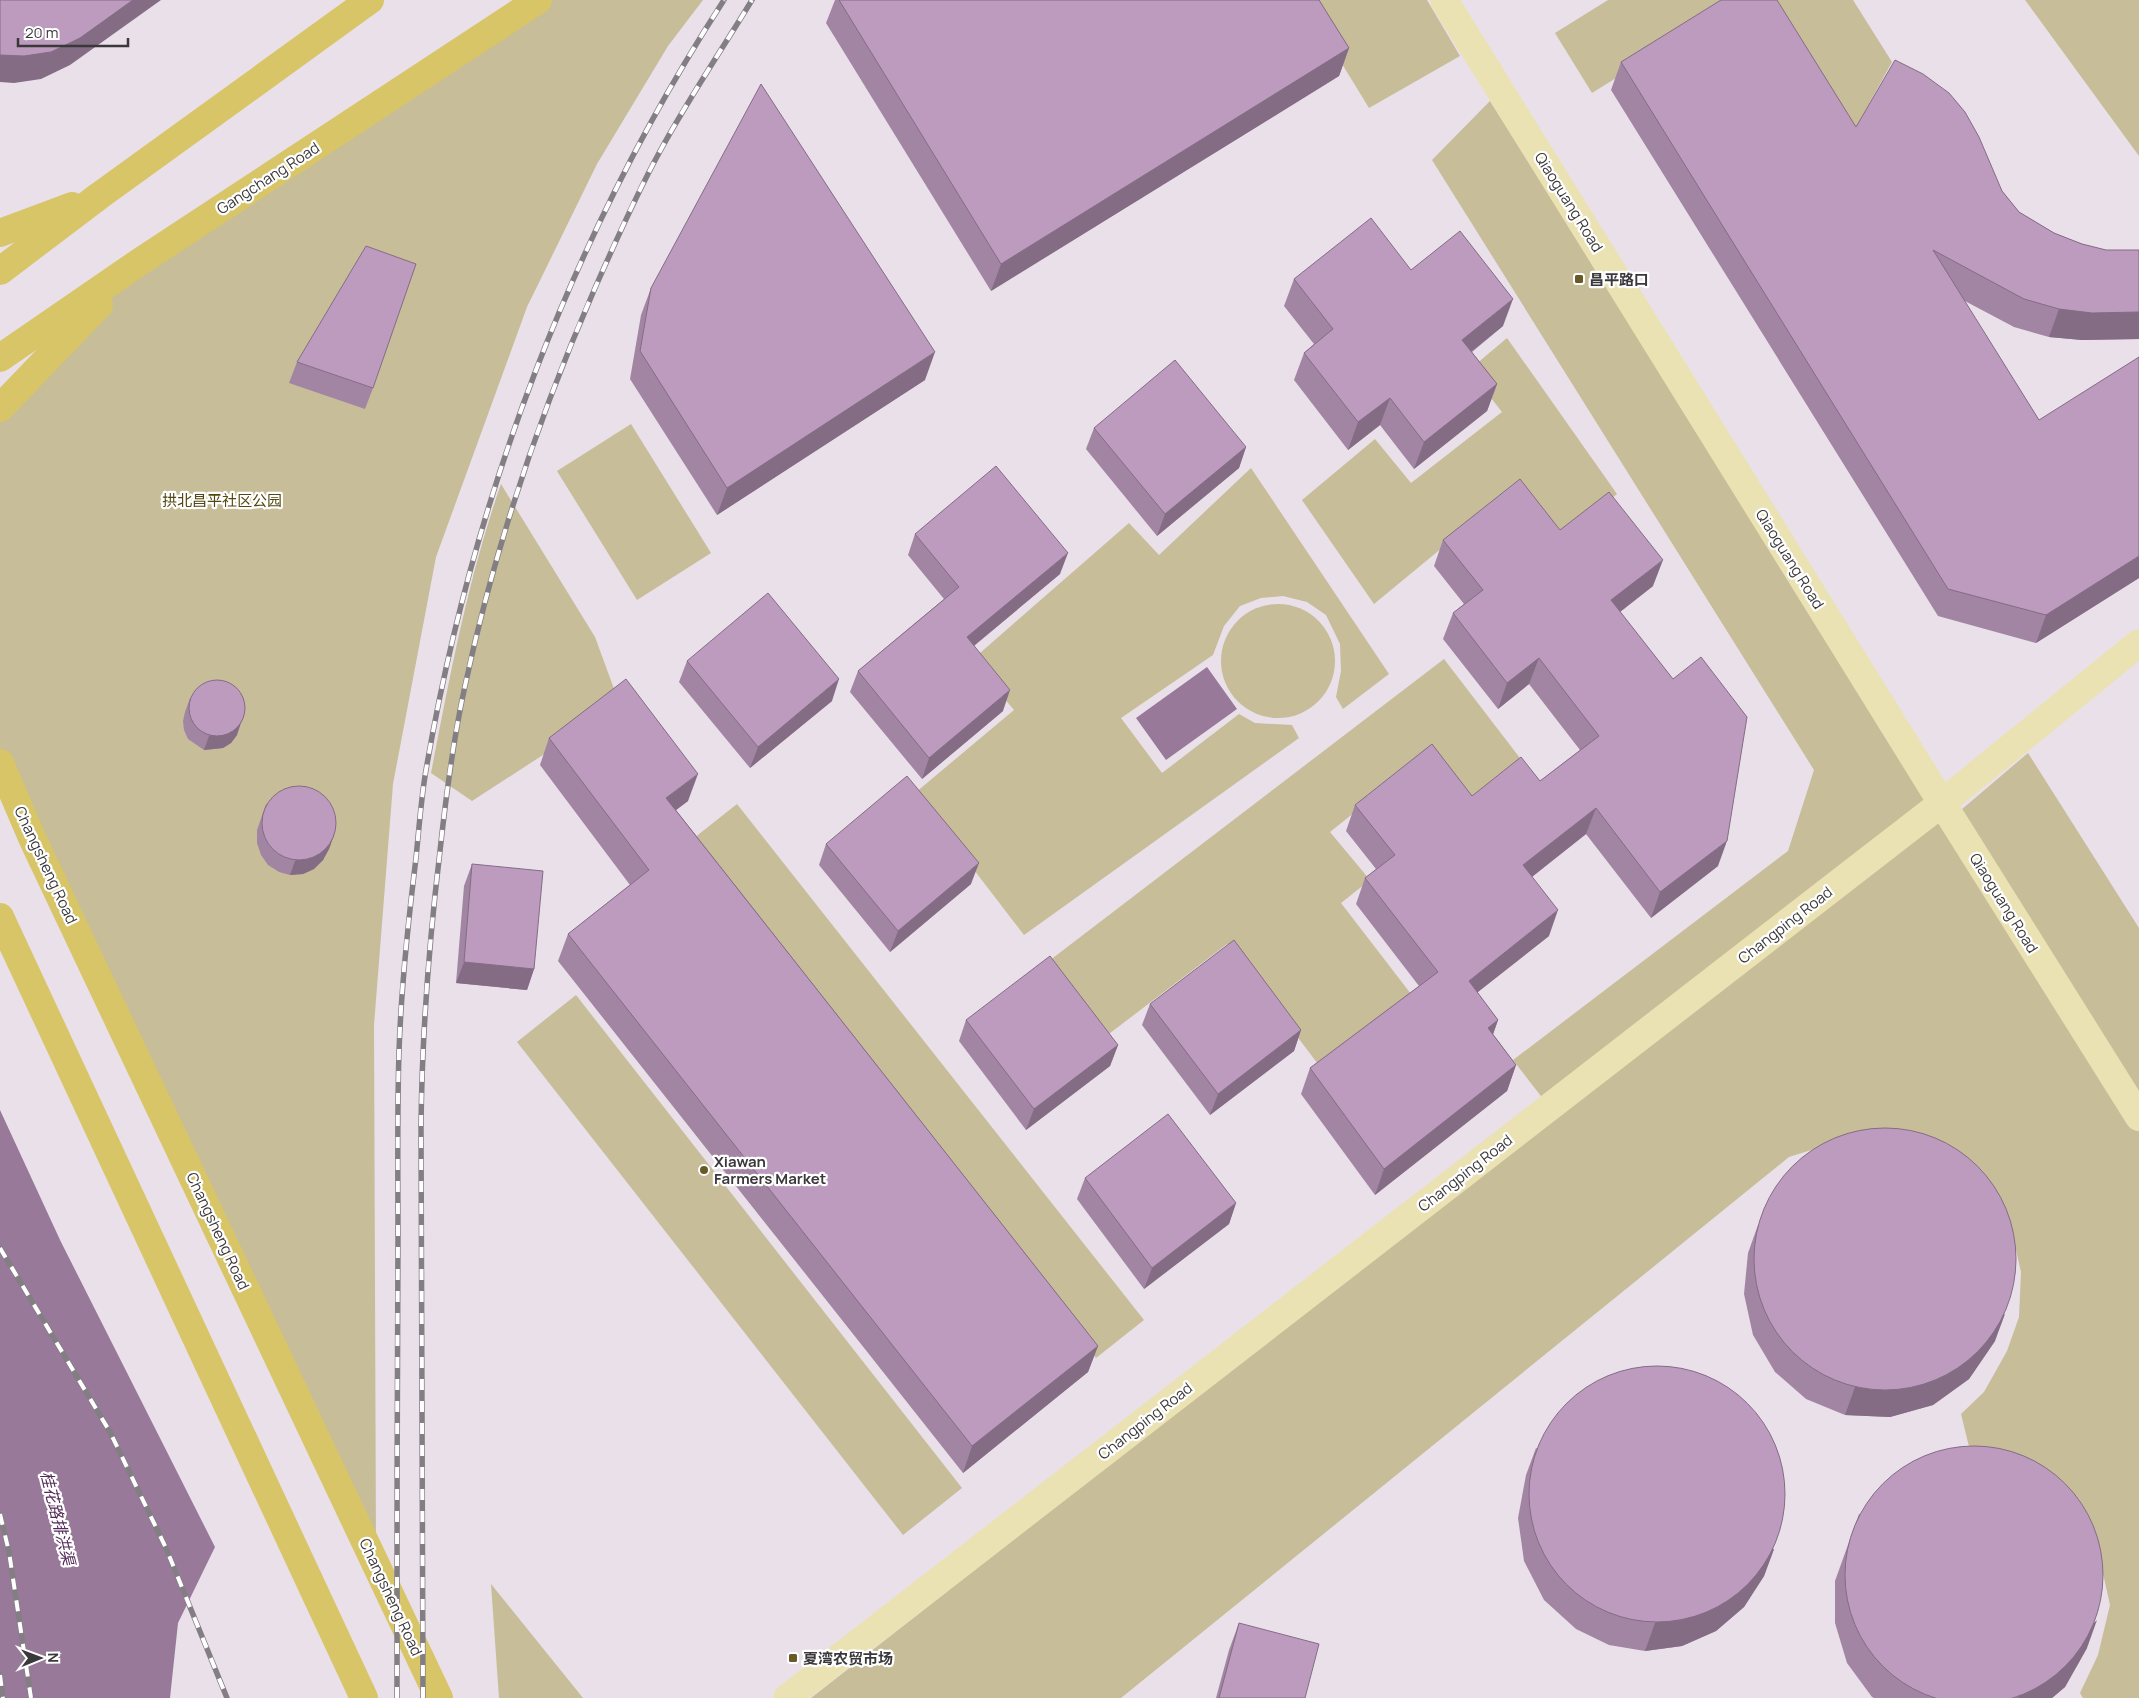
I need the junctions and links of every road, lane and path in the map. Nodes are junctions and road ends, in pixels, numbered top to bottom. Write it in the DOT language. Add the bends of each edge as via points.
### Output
graph roads {
  1 [pos="370,0"];
  2 [pos="538,0"];
  3 [pos="1444,0"];
  4 [pos="99,196"];
  5 [pos="0,233"];
  6 [pos="141,261"];
  7 [pos="0,271"];
  8 [pos="0,358"];
  9 [pos="0,408"];
  10 [pos="2139,643"];
  11 [pos="0,763"];
  12 [pos="1942,803"];
  13 [pos="0,918"];
  14 [pos="2139,1117"];
  15 [pos="364,1698"];
  16 [pos="439,1698"];
  17 [pos="787,1698"];
  1 -- 4 [label="main road"];
  2 -- 6 [label="main road, Gangchang Road"];
  3 -- 12 [label="street, Qiaoguang Road"];
  4 -- 5 [label="main road"];
  4 -- 7 [label="main road"];
  6 -- 8 [label="main road, Gangchang Road"];
  6 -- 9 [label="main road"];
  10 -- 12 [label="street, Changping Road"];
  11 -- 16 [label="main road, Changsheng Road" via="33,840"];
  12 -- 14 [label="street, Qiaoguang Road"];
  12 -- 17 [label="street, Changping Road"];
  13 -- 15 [label="main road"];
}
